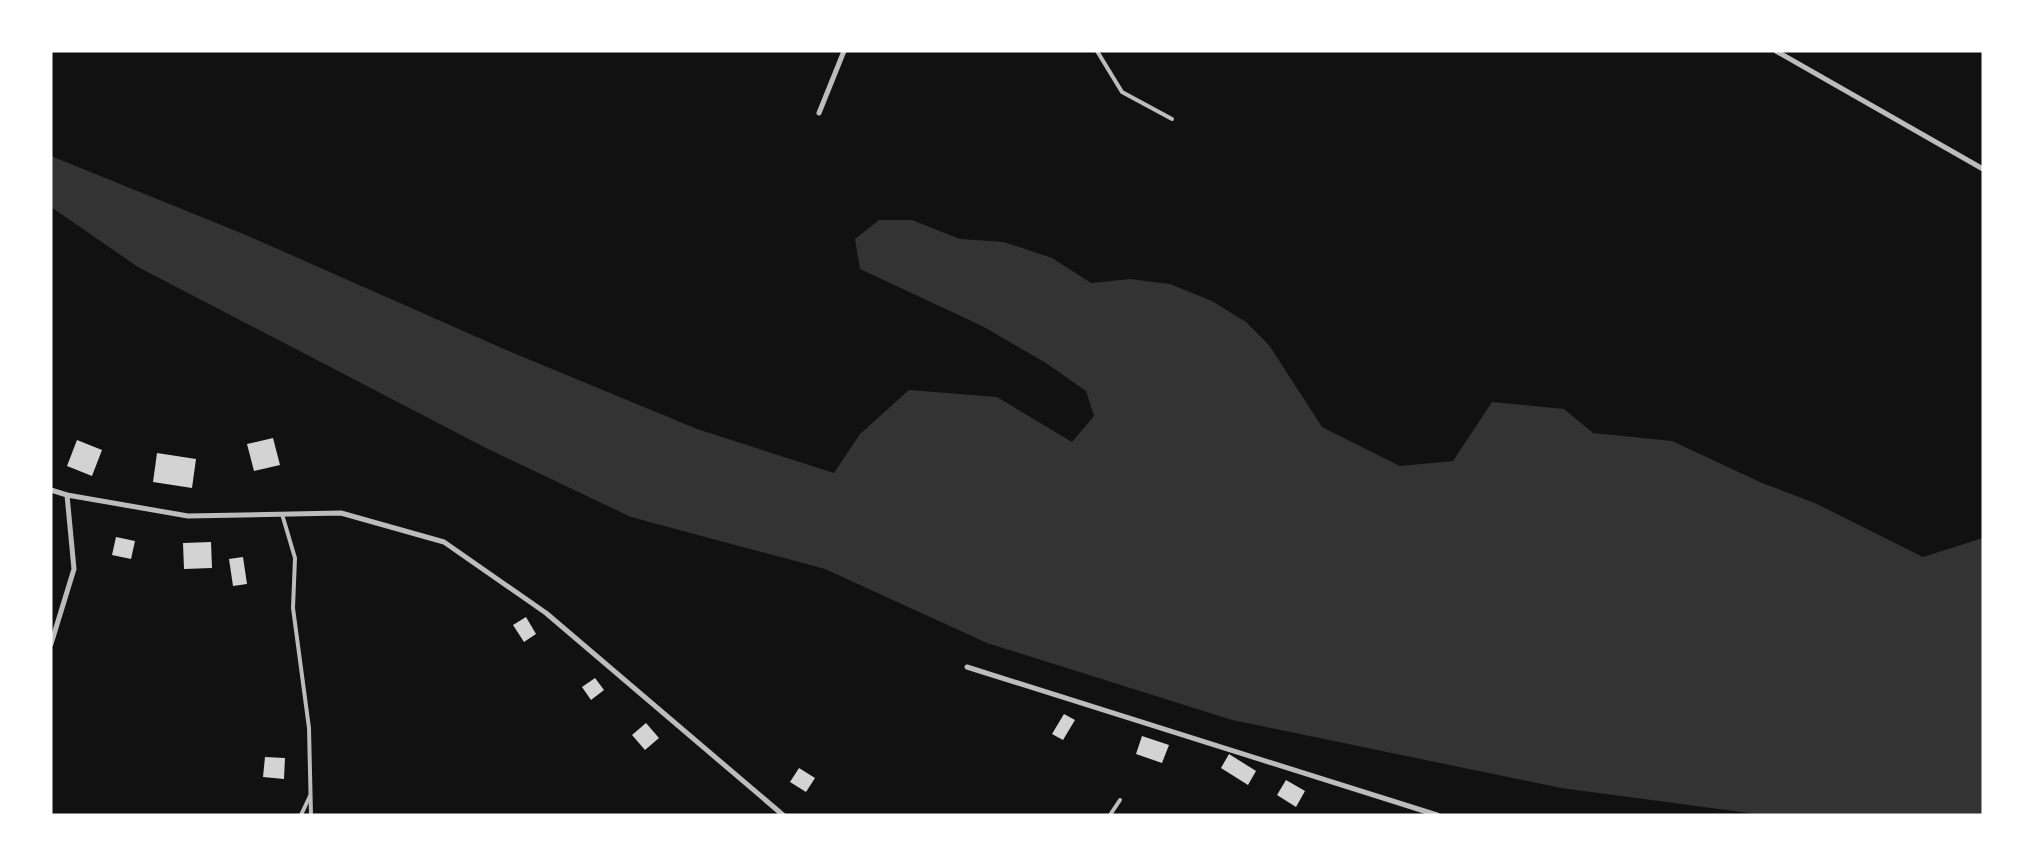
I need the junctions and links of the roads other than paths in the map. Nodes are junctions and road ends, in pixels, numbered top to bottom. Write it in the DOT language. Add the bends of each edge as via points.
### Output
graph roads {
  1 [pos="844,51"];
  2 [pos="1097,51"];
  3 [pos="1776,51"];
  4 [pos="819,113"];
  5 [pos="1172,119"];
  6 [pos="1983,169"];
  7 [pos="51,490"];
  8 [pos="67,495"];
  9 [pos="282,514"];
  10 [pos="51,644"];
  11 [pos="967,667"];
  12 [pos="310,795"];
  13 [pos="1120,800"];
  14 [pos="301,815"];
  15 [pos="311,815"];
  16 [pos="783,815"];
  17 [pos="1110,815"];
  18 [pos="1437,815"];
  1 -- 4 [label="street"];
  2 -- 5 [label="lane" via="1122,92"];
  3 -- 6 [label="street"];
  7 -- 8 [label="street"];
  8 -- 9 [label="street" via="188,516"];
  8 -- 10 [label="street" via="74,570"];
  9 -- 12 [label="lane" via="295,558 292,608 309,728"];
  9 -- 16 [label="street" via="341,512 444,542 546,613"];
  11 -- 18 [label="street"];
  12 -- 14 [label="lane"];
  12 -- 15 [label="lane"];
  13 -- 17 [label="lane"];
}
